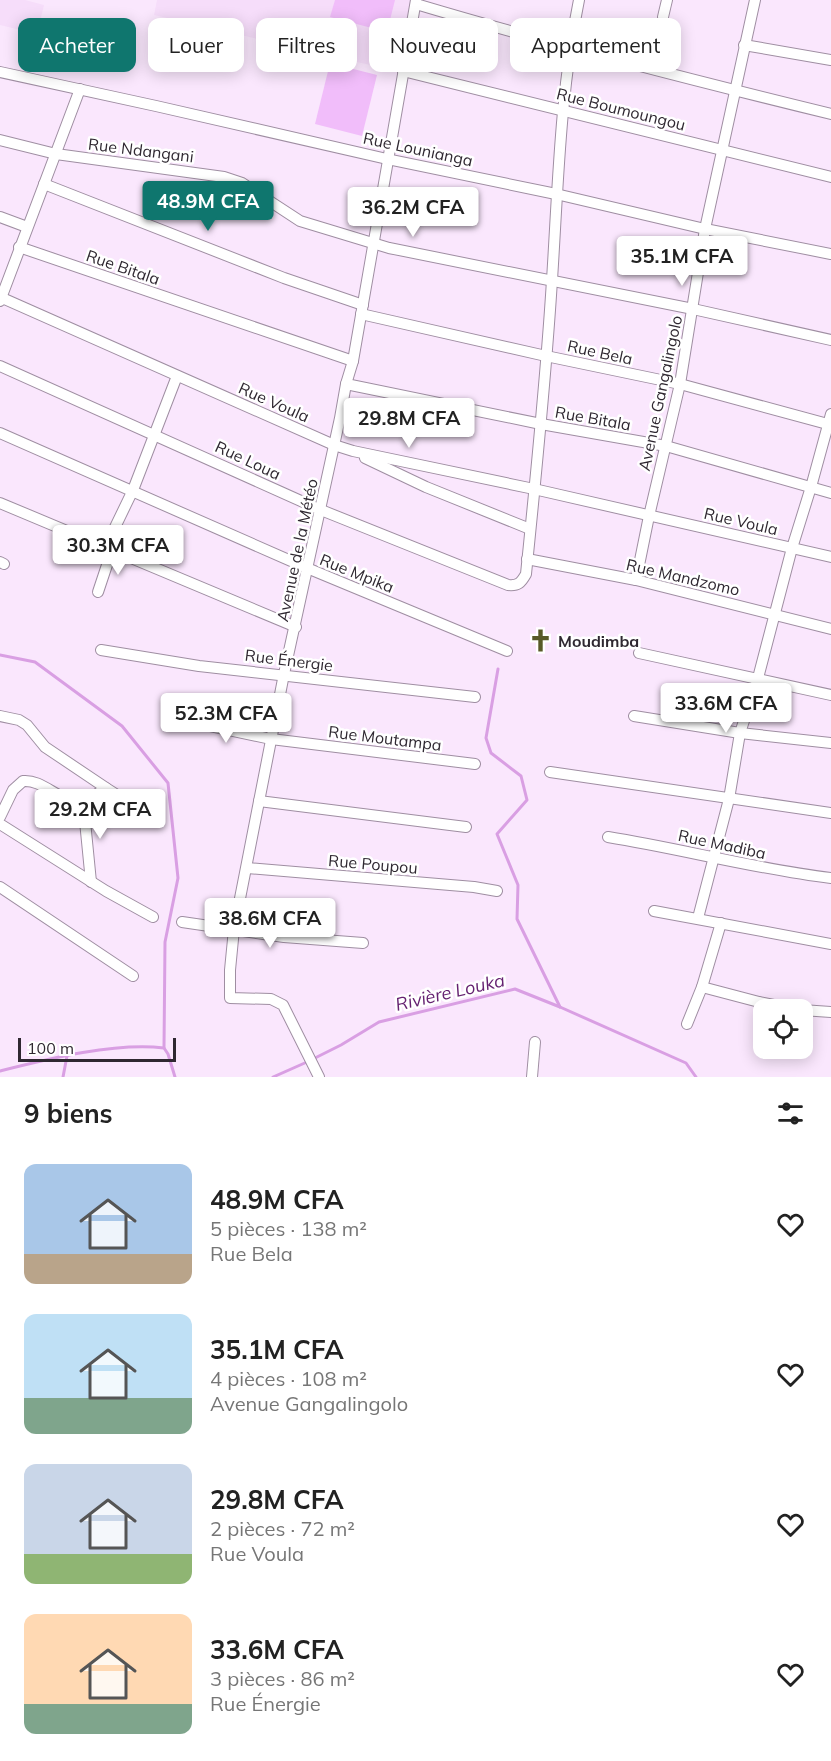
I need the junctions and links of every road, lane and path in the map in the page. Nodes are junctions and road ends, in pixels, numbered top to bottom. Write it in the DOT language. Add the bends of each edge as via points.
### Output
graph roads {
  1 [pos="579,0"];
  2 [pos="667,0"];
  3 [pos="755,0"];
  4 [pos="416,2"];
  5 [pos="663,17"];
  6 [pos="413,18"];
  7 [pos="576,18"];
  8 [pos="510,32"];
  9 [pos="744,45"];
  10 [pos="831,60"];
  11 [pos="0,72"];
  12 [pos="403,72"];
  13 [pos="407,72"];
  14 [pos="568,72"];
  15 [pos="665,72"];
  16 [pos="80,89"];
  17 [pos="736,90"];
  18 [pos="564,110"];
  19 [pos="831,114"];
  20 [pos="0,140"];
  21 [pos="722,150"];
  22 [pos="56,154"];
  23 [pos="387,159"];
  24 [pos="831,177"];
  25 [pos="44,184"];
  26 [pos="556,194"];
  27 [pos="0,217"];
  28 [pos="27,227"];
  29 [pos="705,229"];
  30 [pos="374,244"];
  31 [pos="20,247"];
  32 [pos="831,254"];
  33 [pos="552,281"];
  34 [pos="0,299"];
  35 [pos="693,309"];
  36 [pos="362,310"];
  37 [pos="831,340"];
  38 [pos="546,356"];
  39 [pos="353,361"];
  40 [pos="0,366"];
  41 [pos="177,376"];
  42 [pos="346,384"];
  43 [pos="680,384"];
  44 [pos="830,421"];
  45 [pos="541,424"];
  46 [pos="0,433"];
  47 [pos="154,434"];
  48 [pos="334,445"];
  49 [pos="666,446"];
  50 [pos="353,451"];
  51 [pos="811,488"];
  52 [pos="534,489"];
  53 [pos="132,490"];
  54 [pos="831,493"];
  55 [pos="0,503"];
  56 [pos="321,510"];
  57 [pos="649,516"];
  58 [pos="530,529"];
  59 [pos="108,549"];
  60 [pos="792,549"];
  61 [pos="831,557"];
  62 [pos="527,559"];
  63 [pos="307,568"];
  64 [pos="636,580"];
  65 [pos="98,592"];
  66 [pos="774,614"];
  67 [pos="296,627"];
  68 [pos="831,629"];
  69 [pos="101,650"];
  70 [pos="507,651"];
  71 [pos="639,653"];
  72 [pos="284,674"];
  73 [pos="758,678"];
  74 [pos="831,695"];
  75 [pos="475,697"];
  76 [pos="0,717"];
  77 [pos="634,717"];
  78 [pos="186,721"];
  79 [pos="740,733"];
  80 [pos="271,739"];
  81 [pos="831,743"];
  82 [pos="475,764"];
  83 [pos="550,772"];
  84 [pos="106,788"];
  85 [pos="729,799"];
  86 [pos="83,801"];
  87 [pos="259,801"];
  88 [pos="831,813"];
  89 [pos="0,817"];
  90 [pos="153,818"];
  91 [pos="0,824"];
  92 [pos="466,827"];
  93 [pos="608,837"];
  94 [pos="714,858"];
  95 [pos="247,868"];
  96 [pos="831,878"];
  97 [pos="91,882"];
  98 [pos="0,887"];
  99 [pos="497,891"];
  100 [pos="654,911"];
  101 [pos="153,917"];
  102 [pos="698,918"];
  103 [pos="182,922"];
  104 [pos="721,923"];
  105 [pos="234,929"];
  106 [pos="363,943"];
  107 [pos="831,944"];
  108 [pos="132,976"];
  109 [pos="702,987"];
  110 [pos="753,1000"];
  111 [pos="813,1011"];
  112 [pos="831,1012"];
  113 [pos="687,1024"];
  114 [pos="535,1042"];
  115 [pos="316,1073"];
  116 [pos="532,1077"];
  1 -- 7 [label="street"];
  2 -- 5 [label="street"];
  3 -- 9 [label="street, Avenue Gangalingolo"];
  4 -- 6 [label="street, Avenue de la Météo"];
  4 -- 8 [label="street"];
  9 -- 10 [label="street"];
  9 -- 17 [label="street, Avenue Gangalingolo"];
  11 -- 16 [label="street, Rue Lounianga"];
  12 -- 23 [label="street, Avenue de la Météo"];
  13 -- 18 [label="street, Rue Boumoungou"];
  14 -- 18 [label="street"];
  15 -- 17 [label="street"];
  16 -- 22 [label="street"];
  16 -- 23 [label="street, Rue Lounianga"];
  17 -- 19 [label="street"];
  17 -- 21 [label="street, Avenue Gangalingolo"];
  18 -- 21 [label="street, Rue Boumoungou"];
  18 -- 26 [label="street"];
  20 -- 22 [label="street, Rue Ndangani"];
  21 -- 24 [label="street, Rue Boumoungou"];
  21 -- 29 [label="street, Avenue Gangalingolo"];
  22 -- 25 [label="street"];
  22 -- 30 [label="street, Rue Ndangani" via="224,177 242,183 300,221"];
  23 -- 26 [label="street, Rue Lounianga"];
  23 -- 30 [label="street, Avenue de la Météo"];
  25 -- 28 [label="street"];
  25 -- 36 [label="street, Rue Bela"];
  26 -- 29 [label="street, Rue Lounianga"];
  26 -- 33 [label="street"];
  27 -- 28 [label="street"];
  28 -- 31 [label="street"];
  29 -- 32 [label="street, Rue Lounianga"];
  29 -- 35 [label="street, Avenue Gangalingolo"];
  30 -- 33 [label="street, Rue Ndangani"];
  30 -- 36 [label="street, Avenue de la Météo"];
  31 -- 34 [label="street"];
  31 -- 39 [label="street, Rue Bitala"];
  33 -- 35 [label="street, Rue Ndangani"];
  33 -- 38 [label="street"];
  34 -- 41 [label="street, Rue Voula"];
  35 -- 37 [label="street, Rue Ndangani"];
  35 -- 43 [label="street, Avenue Gangalingolo"];
  36 -- 38 [label="street, Rue Bela"];
  36 -- 39 [label="street, Avenue de la Météo"];
  38 -- 43 [label="street, Rue Bela"];
  38 -- 45 [label="street"];
  39 -- 42 [label="street, Avenue de la Météo"];
  40 -- 47 [label="street, Rue Loua"];
  41 -- 47 [label="street"];
  41 -- 48 [label="street, Rue Voula"];
  42 -- 45 [label="street, Rue Bitala"];
  42 -- 48 [label="street, Avenue de la Météo"];
  43 -- 44 [label="street, Rue Bela"];
  43 -- 49 [label="street, Avenue Gangalingolo"];
  44 -- 51 [label="street"];
  45 -- 49 [label="street, Rue Bitala"];
  45 -- 52 [label="street"];
  46 -- 53 [label="street, Rue Mpika"];
  47 -- 53 [label="street"];
  47 -- 56 [label="street, Rue Loua"];
  48 -- 50 [label="street, Rue Voula"];
  48 -- 56 [label="street, Avenue de la Météo"];
  49 -- 51 [label="street, Rue Bitala"];
  49 -- 57 [label="street, Avenue Gangalingolo"];
  50 -- 52 [label="street, Rue Voula"];
  50 -- 58 [label="street" via="417,483"];
  51 -- 54 [label="street, Rue Bitala"];
  51 -- 60 [label="street"];
  52 -- 57 [label="street, Rue Voula"];
  52 -- 58 [label="street"];
  53 -- 59 [label="street"];
  53 -- 63 [label="street, Rue Mpika"];
  55 -- 59 [label="street"];
  56 -- 62 [label="street, Rue Loua" via="508,585 520,584 526,574"];
  56 -- 63 [label="street, Avenue de la Météo"];
  57 -- 60 [label="street, Rue Voula"];
  57 -- 64 [label="street, Avenue Gangalingolo"];
  58 -- 62 [label="street"];
  59 -- 65 [label="street"];
  59 -- 67 [label="street"];
  60 -- 61 [label="street, Rue Voula"];
  60 -- 66 [label="street"];
  62 -- 64 [label="street, Rue Mandzomo"];
  63 -- 67 [label="street, Avenue de la Météo"];
  63 -- 70 [label="street, Rue Mpika"];
  64 -- 66 [label="street, Rue Mandzomo"];
  66 -- 68 [label="street, Rue Mandzomo"];
  66 -- 73 [label="street"];
  67 -- 72 [label="street, Avenue de la Météo"];
  69 -- 72 [label="street, Rue Énergie" via="198,666"];
  71 -- 73 [label="street"];
  72 -- 75 [label="street, Rue Énergie"];
  72 -- 80 [label="street, Avenue de la Météo"];
  73 -- 74 [label="street"];
  73 -- 79 [label="street"];
  76 -- 84 [label="street" via="27,725 45,747"];
  77 -- 79 [label="street"];
  78 -- 80 [label="street, Rue Moutampa"];
  79 -- 81 [label="street"];
  79 -- 85 [label="street"];
  80 -- 82 [label="street, Rue Moutampa"];
  80 -- 87 [label="street, Avenue de la Météo"];
  83 -- 85 [label="street"];
  84 -- 86 [label="street"];
  84 -- 90 [label="street"];
  85 -- 88 [label="street"];
  85 -- 94 [label="street"];
  86 -- 89 [label="street" via="23,781 13,790"];
  86 -- 97 [label="street"];
  87 -- 92 [label="street"];
  87 -- 95 [label="street, Avenue de la Météo"];
  91 -- 97 [label="street"];
  93 -- 94 [label="street, Rue Madiba"];
  94 -- 96 [label="street, Rue Madiba"];
  94 -- 102 [label="street"];
  95 -- 99 [label="street, Rue Poupou"];
  95 -- 105 [label="street, Avenue de la Météo"];
  97 -- 101 [label="street"];
  98 -- 108 [label="street"];
  100 -- 102 [label="street"];
  102 -- 104 [label="street"];
  103 -- 105 [label="street"];
  104 -- 107 [label="street"];
  104 -- 109 [label="street"];
  105 -- 106 [label="street"];
  105 -- 115 [label="street, Avenue de la Météo" via="230,998 271,999 283,1005"];
  109 -- 110 [label="street"];
  109 -- 113 [label="street"];
  111 -- 112 [label="street"];
  114 -- 116 [label="street"];
}
